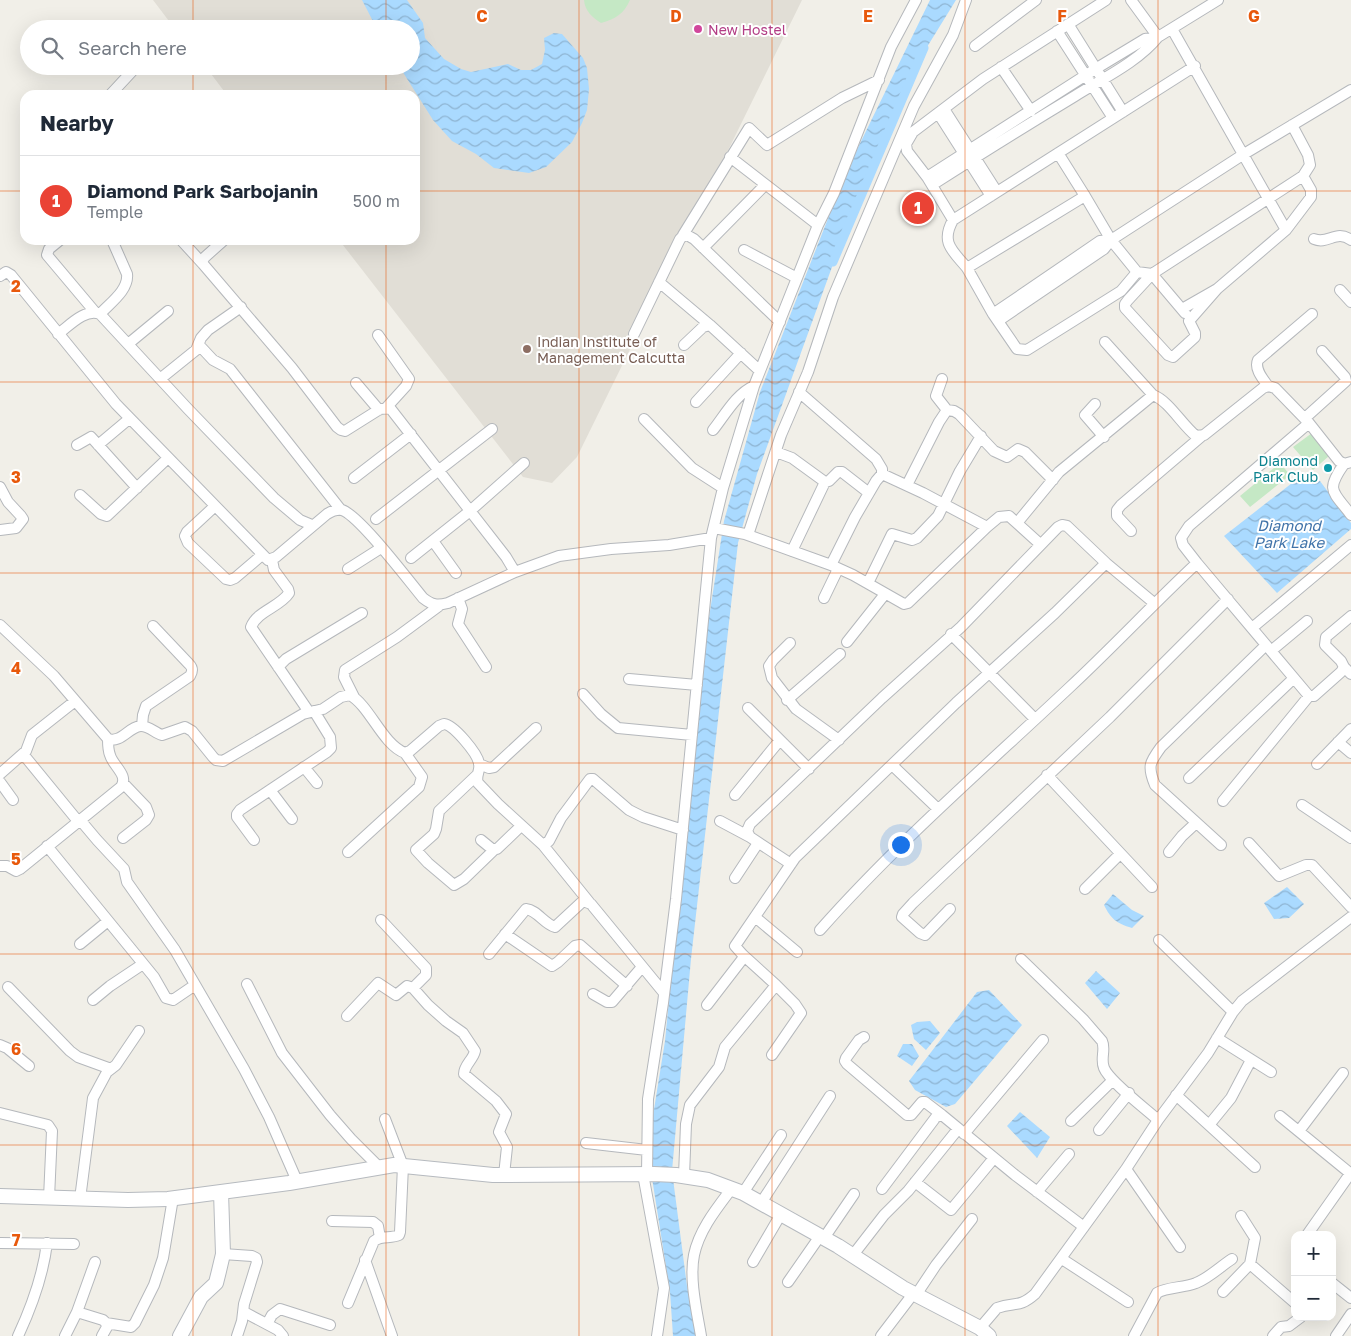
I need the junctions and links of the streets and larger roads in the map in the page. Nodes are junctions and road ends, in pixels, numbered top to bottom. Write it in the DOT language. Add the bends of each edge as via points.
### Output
graph roads {
  1 [pos="915,0"];
  2 [pos="966,0"];
  3 [pos="1036,0"];
  4 [pos="1106,0"];
  5 [pos="1131,0"];
  6 [pos="1218,0"];
  7 [pos="1068,24"];
  8 [pos="1172,29"];
  9 [pos="1057,31"];
  10 [pos="1158,37"];
  11 [pos="974,46"];
  12 [pos="1194,66"];
  13 [pos="1001,67"];
  14 [pos="1096,68"];
  15 [pos="129,75"];
  16 [pos="1086,76"];
  17 [pos="1103,79"];
  18 [pos="879,80"];
  19 [pos="1092,85"];
  20 [pos="115,90"];
  21 [pos="1351,90"];
  22 [pos="941,111"];
  23 [pos="1031,111"];
  24 [pos="1123,112"];
  25 [pos="1112,118"];
  26 [pos="1292,125"];
  27 [pos="1058,153"];
  28 [pos="1244,154"];
  29 [pos="970,155"];
  30 [pos="730,157"];
  31 [pos="1303,176"];
  32 [pos="930,181"];
  33 [pos="765,185"];
  34 [pos="994,194"];
  35 [pos="1085,196"];
  36 [pos="1267,198"];
  37 [pos="952,220"];
  38 [pos="818,224"];
  39 [pos="1286,230"];
  40 [pos="683,235"];
  41 [pos="1314,239"];
  42 [pos="1111,240"];
  43 [pos="1351,240"];
  44 [pos="54,245"];
  45 [pos="114,245"];
  46 [pos="186,245"];
  47 [pos="218,245"];
  48 [pos="703,248"];
  49 [pos="744,250"];
  50 [pos="203,264"];
  51 [pos="967,268"];
  52 [pos="1137,272"];
  53 [pos="1152,274"];
  54 [pos="0,276"];
  55 [pos="797,278"];
  56 [pos="659,282"];
  57 [pos="1217,289"];
  58 [pos="1340,290"];
  59 [pos="1351,302"];
  60 [pos="241,307"];
  61 [pos="1182,309"];
  62 [pos="168,311"];
  63 [pos="97,313"];
  64 [pos="1312,314"];
  65 [pos="996,317"];
  66 [pos="1189,321"];
  67 [pos="780,322"];
  68 [pos="710,325"];
  69 [pos="58,334"];
  70 [pos="634,334"];
  71 [pos="378,335"];
  72 [pos="1105,342"];
  73 [pos="128,344"];
  74 [pos="199,344"];
  75 [pos="684,346"];
  76 [pos="1322,351"];
  77 [pos="741,353"];
  78 [pos="760,372"];
  79 [pos="160,379"];
  80 [pos="942,379"];
  81 [pos="356,383"];
  82 [pos="754,386"];
  83 [pos="1268,386"];
  84 [pos="799,392"];
  85 [pos="1153,395"];
  86 [pos="696,402"];
  87 [pos="1095,404"];
  88 [pos="383,409"];
  89 [pos="947,410"];
  90 [pos="129,418"];
  91 [pos="644,419"];
  92 [pos="1307,421"];
  93 [pos="492,429"];
  94 [pos="713,430"];
  95 [pos="411,434"];
  96 [pos="1204,434"];
  97 [pos="981,436"];
  98 [pos="1104,437"];
  99 [pos="77,445"];
  100 [pos="98,445"];
  101 [pos="776,452"];
  102 [pos="168,458"];
  103 [pos="524,463"];
  104 [pos="1347,463"];
  105 [pos="439,470"];
  106 [pos="882,474"];
  107 [pos="354,478"];
  108 [pos="1053,480"];
  109 [pos="825,482"];
  110 [pos="907,486"];
  111 [pos="0,487"];
  112 [pos="137,488"];
  113 [pos="723,488"];
  114 [pos="869,493"];
  115 [pos="80,495"];
  116 [pos="943,504"];
  117 [pos="214,506"];
  118 [pos="342,510"];
  119 [pos="470,511"];
  120 [pos="1351,515"];
  121 [pos="376,519"];
  122 [pos="1016,523"];
  123 [pos="312,526"];
  124 [pos="987,527"];
  125 [pos="0,530"];
  126 [pos="1131,530"];
  127 [pos="715,531"];
  128 [pos="747,535"];
  129 [pos="433,541"];
  130 [pos="1040,544"];
  131 [pos="1351,545"];
  132 [pos="381,548"];
  133 [pos="792,551"];
  134 [pos="267,557"];
  135 [pos="411,558"];
  136 [pos="1106,562"];
  137 [pos="1197,563"];
  138 [pos="835,567"];
  139 [pos="348,569"];
  140 [pos="515,572"];
  141 [pos="456,573"];
  142 [pos="868,583"];
  143 [pos="885,594"];
  144 [pos="458,598"];
  145 [pos="824,598"];
  146 [pos="1228,599"];
  147 [pos="1154,603"];
  148 [pos="439,606"];
  149 [pos="362,613"];
  150 [pos="1351,616"];
  151 [pos="1307,621"];
  152 [pos="0,625"];
  153 [pos="153,626"];
  154 [pos="1252,628"];
  155 [pos="951,634"];
  156 [pos="790,642"];
  157 [pos="847,642"];
  158 [pos="1268,648"];
  159 [pos="840,654"];
  160 [pos="278,667"];
  161 [pos="486,667"];
  162 [pos="1348,669"];
  163 [pos="990,674"];
  164 [pos="629,679"];
  165 [pos="1293,679"];
  166 [pos="697,685"];
  167 [pos="583,694"];
  168 [pos="1309,696"];
  169 [pos="354,697"];
  170 [pos="787,700"];
  171 [pos="75,701"];
  172 [pos="748,708"];
  173 [pos="311,711"];
  174 [pos="1035,719"];
  175 [pos="142,726"];
  176 [pos="536,728"];
  177 [pos="1351,729"];
  178 [pos="692,735"];
  179 [pos="108,739"];
  180 [pos="780,740"];
  181 [pos="839,740"];
  182 [pos="1338,742"];
  183 [pos="405,752"];
  184 [pos="1351,753"];
  185 [pos="23,754"];
  186 [pos="1316,764"];
  187 [pos="892,765"];
  188 [pos="304,767"];
  189 [pos="809,769"];
  190 [pos="478,770"];
  191 [pos="0,774"];
  192 [pos="1047,775"];
  193 [pos="1189,778"];
  194 [pos="0,782"];
  195 [pos="317,783"];
  196 [pos="124,784"];
  197 [pos="270,790"];
  198 [pos="735,794"];
  199 [pos="13,800"];
  200 [pos="1223,802"];
  201 [pos="1302,805"];
  202 [pos="938,810"];
  203 [pos="292,819"];
  204 [pos="81,821"];
  205 [pos="720,821"];
  206 [pos="1196,823"];
  207 [pos="522,826"];
  208 [pos="683,830"];
  209 [pos="123,838"];
  210 [pos="1351,838"];
  211 [pos="254,840"];
  212 [pos="481,840"];
  213 [pos="754,840"];
  214 [pos="1249,843"];
  215 [pos="543,845"];
  216 [pos="1221,845"];
  217 [pos="47,846"];
  218 [pos="494,850"];
  219 [pos="348,852"];
  220 [pos="1169,852"];
  221 [pos="1120,854"];
  222 [pos="791,864"];
  223 [pos="0,866"];
  224 [pos="734,878"];
  225 [pos="1152,887"];
  226 [pos="1085,889"];
  227 [pos="589,902"];
  228 [pos="1351,907"];
  229 [pos="950,909"];
  230 [pos="755,917"];
  231 [pos="1351,918"];
  232 [pos="108,920"];
  233 [pos="381,920"];
  234 [pos="820,930"];
  235 [pos="505,934"];
  236 [pos="1159,940"];
  237 [pos="80,944"];
  238 [pos="797,952"];
  239 [pos="489,954"];
  240 [pos="744,957"];
  241 [pos="1021,959"];
  242 [pos="143,964"];
  243 [pos="642,967"];
  244 [pos="247,984"];
  245 [pos="195,985"];
  246 [pos="776,985"];
  247 [pos="627,986"];
  248 [pos="8,987"];
  249 [pos="413,988"];
  250 [pos="664,993"];
  251 [pos="593,994"];
  252 [pos="93,1000"];
  253 [pos="707,1005"];
  254 [pos="1233,1012"];
  255 [pos="347,1016"];
  256 [pos="139,1031"];
  257 [pos="864,1037"];
  258 [pos="1217,1038"];
  259 [pos="1043,1040"];
  260 [pos="0,1045"];
  261 [pos="772,1055"];
  262 [pos="1251,1060"];
  263 [pos="29,1066"];
  264 [pos="111,1070"];
  265 [pos="1271,1072"];
  266 [pos="1343,1073"];
  267 [pos="1113,1080"];
  268 [pos="1128,1093"];
  269 [pos="1176,1095"];
  270 [pos="830,1096"];
  271 [pos="0,1113"];
  272 [pos="942,1115"];
  273 [pos="1280,1116"];
  274 [pos="385,1119"];
  275 [pos="1158,1120"];
  276 [pos="1071,1121"];
  277 [pos="1209,1125"];
  278 [pos="1099,1130"];
  279 [pos="1299,1131"];
  280 [pos="961,1132"];
  281 [pos="781,1135"];
  282 [pos="586,1143"];
  283 [pos="647,1150"];
  284 [pos="1069,1154"];
  285 [pos="994,1158"];
  286 [pos="403,1166"];
  287 [pos="379,1167"];
  288 [pos="1255,1168"];
  289 [pos="1126,1169"];
  290 [pos="648,1174"];
  291 [pos="1351,1174"];
  292 [pos="504,1175"];
  293 [pos="680,1176"];
  294 [pos="297,1181"];
  295 [pos="915,1182"];
  296 [pos="882,1189"];
  297 [pos="737,1191"];
  298 [pos="221,1192"];
  299 [pos="1037,1192"];
  300 [pos="854,1194"];
  301 [pos="49,1198"];
  302 [pos="173,1198"];
  303 [pos="0,1199"];
  304 [pos="80,1199"];
  305 [pos="761,1203"];
  306 [pos="781,1214"];
  307 [pos="1241,1216"];
  308 [pos="972,1219"];
  309 [pos="332,1221"];
  310 [pos="1084,1227"];
  311 [pos="1310,1231"];
  312 [pos="822,1237"];
  313 [pos="0,1238"];
  314 [pos="380,1238"];
  315 [pos="0,1243"];
  316 [pos="47,1243"];
  317 [pos="74,1244"];
  318 [pos="1180,1247"];
  319 [pos="0,1249"];
  320 [pos="223,1254"];
  321 [pos="853,1255"];
  322 [pos="1232,1258"];
  323 [pos="1062,1259"];
  324 [pos="365,1260"];
  325 [pos="95,1262"];
  326 [pos="753,1262"];
  327 [pos="1250,1264"];
  328 [pos="788,1282"];
  329 [pos="1336,1285"];
  330 [pos="1223,1292"];
  331 [pos="914,1295"];
  332 [pos="1351,1298"];
  333 [pos="1291,1300"];
  334 [pos="1128,1302"];
  335 [pos="348,1304"];
  336 [pos="78,1312"];
  337 [pos="244,1312"];
  338 [pos="1351,1314"];
  339 [pos="1296,1321"];
  340 [pos="106,1323"];
  341 [pos="267,1324"];
  342 [pos="330,1325"];
  343 [pos="1281,1327"];
  344 [pos="984,1332"];
  345 [pos="18,1336"];
  346 [pos="65,1336"];
  347 [pos="102,1336"];
  348 [pos="180,1336"];
  349 [pos="237,1336"];
  350 [pos="283,1336"];
  351 [pos="392,1336"];
  352 [pos="657,1336"];
  353 [pos="702,1336"];
  354 [pos="881,1336"];
  355 [pos="1134,1336"];
  356 [pos="1273,1336"];
  357 [pos="1289,1336"];
  358 [pos="1336,1336"];
  1 -- 18 [label="street" via="891,47"];
  2 -- 84 [label="street" via="953,35 914,106 825,318"];
  3 -- 11 [label="street"];
  4 -- 7 [label="street"];
  5 -- 10 [label="street"];
  6 -- 8 [label="street"];
  7 -- 9 [label="street"];
  7 -- 14 [label="street"];
  8 -- 10 [label="street"];
  8 -- 12 [label="street"];
  9 -- 13 [label="street"];
  9 -- 16 [label="street"];
  10 -- 14 [label="street" via="1145,39"];
  10 -- 17 [label="street" via="1150,48"];
  12 -- 24 [label="street"];
  12 -- 28 [label="street"];
  13 -- 22 [label="street"];
  13 -- 23 [label="street"];
  14 -- 16 [label="street"];
  14 -- 17 [label="street"];
  15 -- 20 [label="street"];
  16 -- 19 [label="street"];
  16 -- 23 [label="street"];
  17 -- 19 [label="street"];
  17 -- 24 [label="street"];
  18 -- 30 [label="street" via="842,98 767,145 748,128"];
  18 -- 38 [label="street" via="834,193"];
  19 -- 25 [label="street"];
  19 -- 29 [label="street"];
  21 -- 26 [label="street"];
  22 -- 29 [label="street"];
  22 -- 32 [label="street" via="913,132 906,144 907,151"];
  23 -- 29 [label="street"];
  24 -- 25 [label="street"];
  25 -- 27 [label="street"];
  26 -- 28 [label="street"];
  26 -- 31 [label="street" via="1308,155 1310,165"];
  27 -- 34 [label="street"];
  27 -- 35 [label="street"];
  28 -- 36 [label="street"];
  28 -- 42 [label="street"];
  29 -- 32 [label="street"];
  29 -- 34 [label="street"];
  30 -- 33 [label="street"];
  30 -- 40 [label="street"];
  31 -- 36 [label="street"];
  31 -- 39 [label="street" via="1311,197"];
  32 -- 37 [label="street"];
  33 -- 38 [label="street"];
  33 -- 48 [label="street"];
  34 -- 37 [label="street"];
  35 -- 42 [label="street"];
  35 -- 51 [label="street"];
  36 -- 39 [label="street"];
  36 -- 53 [label="street"];
  37 -- 51 [label="street" via="946,239"];
  38 -- 55 [label="street"];
  39 -- 57 [label="street"];
  40 -- 48 [label="street" via="690,235"];
  40 -- 56 [label="street"];
  41 -- 43 [label="street" via="1318,241 1338,235"];
  42 -- 52 [label="street"];
  42 -- 65 [label="street" via="1104,249"];
  44 -- 63 [label="street" via="48,255"];
  45 -- 63 [label="street" via="128,279 127,284"];
  46 -- 50 [label="street"];
  47 -- 50 [label="street" via="205,257"];
  48 -- 67 [label="street"];
  49 -- 55 [label="street"];
  50 -- 60 [label="street"];
  51 -- 65 [label="street"];
  52 -- 53 [label="street"];
  52 -- 65 [label="street" via="1121,291 1027,350 1017,349"];
  53 -- 61 [label="street"];
  53 -- 66 [label="street" via="1128,300 1125,308 1173,357 1195,337"];
  54 -- 69 [label="street" via="6,272 11,275"];
  55 -- 67 [label="street"];
  56 -- 68 [label="street"];
  56 -- 70 [label="street"];
  57 -- 61 [label="street"];
  57 -- 66 [label="street"];
  58 -- 59 [label="street"];
  60 -- 74 [label="street" via="208,330"];
  60 -- 88 [label="street" via="341,430"];
  61 -- 66 [label="street"];
  62 -- 73 [label="street"];
  63 -- 69 [label="street" via="86,314"];
  63 -- 73 [label="street"];
  64 -- 83 [label="street" via="1258,360 1257,368"];
  67 -- 78 [label="street"];
  68 -- 75 [label="street" via="703,327"];
  68 -- 77 [label="street"];
  69 -- 90 [label="street"];
  71 -- 88 [label="street" via="409,379"];
  72 -- 85 [label="street"];
  73 -- 79 [label="street"];
  74 -- 79 [label="street"];
  74 -- 118 [label="street" via="213,360 230,369"];
  76 -- 92 [label="street" via="1346,381"];
  77 -- 78 [label="street"];
  77 -- 86 [label="street"];
  78 -- 82 [label="street"];
  79 -- 123 [label="street" via="274,498"];
  80 -- 89 [label="street" via="936,396"];
  81 -- 88 [label="street"];
  82 -- 94 [label="street" via="739,396"];
  82 -- 113 [label="street"];
  83 -- 92 [label="street" via="1275,388"];
  83 -- 96 [label="street"];
  84 -- 101 [label="street"];
  84 -- 106 [label="street" via="876,459"];
  85 -- 96 [label="street" via="1164,401 1188,430 1196,436"];
  85 -- 98 [label="street"];
  87 -- 98 [label="street" via="1085,415"];
  88 -- 95 [label="street" via="394,412"];
  89 -- 97 [label="street" via="958,414"];
  89 -- 110 [label="street"];
  90 -- 100 [label="street"];
  90 -- 102 [label="street"];
  91 -- 113 [label="street" via="692,468"];
  92 -- 104 [label="street" via="1339,461"];
  92 -- 137 [label="street" via="1184,531 1180,538 1183,546"];
  93 -- 105 [label="street"];
  95 -- 105 [label="street"];
  95 -- 107 [label="street"];
  96 -- 126 [label="street" via="1117,510 1117,516"];
  97 -- 108 [label="street" via="994,451 1007,457 1018,450 1025,452"];
  97 -- 116 [label="street"];
  98 -- 108 [label="street"];
  99 -- 100 [label="street" via="90,437"];
  100 -- 112 [label="street"];
  101 -- 109 [label="street" via="792,458"];
  101 -- 128 [label="street"];
  102 -- 112 [label="street"];
  102 -- 117 [label="street"];
  103 -- 119 [label="street"];
  104 -- 120 [label="street" via="1333,479 1332,486"];
  105 -- 119 [label="street"];
  105 -- 121 [label="street"];
  106 -- 110 [label="street"];
  106 -- 114 [label="street"];
  108 -- 122 [label="street"];
  109 -- 114 [label="street" via="840,471"];
  109 -- 133 [label="street"];
  110 -- 116 [label="street"];
  111 -- 125 [label="street" via="22,519 16,528"];
  112 -- 115 [label="street" via="107,516"];
  113 -- 127 [label="street"];
  114 -- 138 [label="street" via="855,517"];
  116 -- 124 [label="street"];
  116 -- 142 [label="street" via="938,516 917,538 912,540 892,534"];
  117 -- 134 [label="street"];
  117 -- 134 [label="street" via="187,532 185,539 188,543 230,580"];
  118 -- 123 [label="street" via="334,510"];
  118 -- 132 [label="street" via="363,526"];
  119 -- 129 [label="street"];
  119 -- 140 [label="street"];
  122 -- 124 [label="street" via="1009,516 999,518"];
  122 -- 130 [label="street"];
  123 -- 134 [label="street"];
  124 -- 143 [label="street" via="908,603 900,603"];
  127 -- 128 [label="street"];
  127 -- 140 [label="street" via="669,545 559,556"];
  127 -- 166 [label="street"];
  128 -- 133 [label="street"];
  129 -- 135 [label="street"];
  129 -- 141 [label="street"];
  130 -- 136 [label="street" via="1058,527 1067,526"];
  130 -- 155 [label="street"];
  131 -- 154 [label="street"];
  132 -- 139 [label="street"];
  132 -- 148 [label="street" via="423,598"];
  133 -- 138 [label="street"];
  134 -- 160 [label="street" via="289,593 251,627"];
  136 -- 147 [label="street"];
  136 -- 163 [label="street"];
  137 -- 146 [label="street"];
  137 -- 147 [label="street"];
  138 -- 142 [label="street"];
  138 -- 145 [label="street"];
  140 -- 144 [label="street"];
  142 -- 143 [label="street"];
  143 -- 157 [label="street"];
  144 -- 148 [label="street"];
  144 -- 161 [label="street" via="462,609 458,624"];
  146 -- 154 [label="street"];
  146 -- 192 [label="street"];
  147 -- 174 [label="street"];
  148 -- 169 [label="street" via="345,670 344,677"];
  149 -- 160 [label="street"];
  150 -- 162 [label="street" via="1326,637 1325,642"];
  151 -- 158 [label="street"];
  152 -- 171 [label="street" via="54,676"];
  153 -- 175 [label="street" via="189,664 192,672 146,706"];
  154 -- 158 [label="street"];
  155 -- 163 [label="street"];
  155 -- 181 [label="street"];
  156 -- 170 [label="street" via="773,660 769,670"];
  158 -- 165 [label="street"];
  158 -- 206 [label="street" via="1161,747 1150,762 1150,774 1155,785"];
  159 -- 170 [label="street"];
  160 -- 173 [label="street"];
  162 -- 168 [label="street" via="1314,696"];
  163 -- 174 [label="street"];
  163 -- 187 [label="street"];
  164 -- 166 [label="street"];
  165 -- 168 [label="street"];
  165 -- 193 [label="street"];
  166 -- 178 [label="street"];
  167 -- 178 [label="street" via="600,714 618,728"];
  168 -- 200 [label="street"];
  169 -- 173 [label="street" via="346,696 323,709"];
  169 -- 183 [label="street" via="382,733"];
  170 -- 181 [label="street"];
  171 -- 179 [label="street"];
  171 -- 185 [label="street" via="32,735"];
  172 -- 180 [label="street"];
  173 -- 175 [label="street" via="223,761 216,760 188,728 162,735"];
  173 -- 188 [label="street" via="332,743 327,752"];
  174 -- 202 [label="street"];
  175 -- 179 [label="street" via="118,739"];
  176 -- 190 [label="street" via="494,767"];
  177 -- 182 [label="street"];
  178 -- 208 [label="street"];
  179 -- 196 [label="street" via="109,754 123,776"];
  180 -- 189 [label="street"];
  180 -- 198 [label="street"];
  181 -- 189 [label="street"];
  182 -- 184 [label="street"];
  182 -- 186 [label="street"];
  183 -- 190 [label="street" via="439,726 448,725 478,760"];
  183 -- 219 [label="street" via="422,777 419,787"];
  185 -- 191 [label="street"];
  185 -- 204 [label="street"];
  187 -- 202 [label="street"];
  187 -- 222 [label="street"];
  188 -- 195 [label="street"];
  188 -- 197 [label="street"];
  189 -- 213 [label="street" via="750,824 747,831"];
  190 -- 207 [label="street" via="478,783"];
  190 -- 218 [label="street" via="439,811 434,834 416,850 454,885"];
  192 -- 221 [label="street"];
  192 -- 229 [label="street" via="902,917 926,935"];
  194 -- 199 [label="street"];
  196 -- 204 [label="street"];
  196 -- 209 [label="street" via="146,807 149,815"];
  197 -- 203 [label="street"];
  197 -- 211 [label="street" via="237,814"];
  201 -- 210 [label="street"];
  202 -- 234 [label="street" via="855,890"];
  204 -- 217 [label="street"];
  204 -- 245 [label="street" via="124,869 127,882"];
  205 -- 213 [label="street"];
  206 -- 216 [label="street"];
  206 -- 220 [label="street"];
  207 -- 215 [label="street"];
  207 -- 218 [label="street"];
  208 -- 215 [label="street" via="629,810 592,779 568,807 549,841"];
  208 -- 250 [label="street"];
  212 -- 218 [label="street"];
  213 -- 222 [label="street"];
  213 -- 224 [label="street"];
  214 -- 228 [label="street" via="1279,876 1312,865"];
  215 -- 227 [label="street"];
  217 -- 223 [label="street" via="16,871"];
  217 -- 232 [label="street"];
  221 -- 225 [label="street"];
  221 -- 226 [label="street"];
  222 -- 230 [label="street"];
  227 -- 235 [label="street" via="583,901 555,928 526,909"];
  227 -- 243 [label="street"];
  230 -- 238 [label="street"];
  230 -- 240 [label="street" via="736,946"];
  231 -- 254 [label="street" via="1248,995"];
  232 -- 237 [label="street"];
  232 -- 242 [label="street"];
  233 -- 249 [label="street" via="426,968 426,975"];
  235 -- 239 [label="street"];
  235 -- 247 [label="street" via="552,966 577,944"];
  236 -- 254 [label="street"];
  240 -- 246 [label="street"];
  240 -- 253 [label="street"];
  241 -- 267 [label="street" via="1103,1042 1104,1067"];
  242 -- 245 [label="street" via="170,1000"];
  242 -- 252 [label="street"];
  243 -- 247 [label="street"];
  243 -- 250 [label="street"];
  244 -- 287 [label="street" via="282,1053 330,1115"];
  245 -- 294 [label="street" via="265,1109"];
  246 -- 261 [label="street" via="800,1013"];
  246 -- 293 [label="street" via="725,1047 719,1067 690,1105"];
  247 -- 251 [label="street" via="610,1003"];
  248 -- 264 [label="street" via="70,1051"];
  249 -- 255 [label="street" via="407,986 396,995 378,983"];
  249 -- 292 [label="street" via="463,1033 474,1048 474,1055 464,1074 496,1101 506,1114 499,1132 508,1147"];
  250 -- 283 [label="street" via="648,1099"];
  254 -- 258 [label="street"];
  256 -- 264 [label="street"];
  257 -- 272 [label="street" via="846,1058 847,1064 907,1115 925,1102"];
  258 -- 262 [label="street"];
  258 -- 269 [label="street"];
  259 -- 280 [label="street"];
  260 -- 263 [label="street"];
  262 -- 265 [label="street"];
  262 -- 277 [label="street" via="1231,1098"];
  264 -- 304 [label="street" via="92,1102"];
  266 -- 279 [label="street"];
  267 -- 268 [label="street"];
  267 -- 276 [label="street"];
  268 -- 275 [label="street"];
  268 -- 278 [label="street"];
  269 -- 275 [label="street"];
  269 -- 277 [label="street"];
  270 -- 305 [label="street"];
  271 -- 301 [label="street" via="50,1127"];
  272 -- 280 [label="street"];
  272 -- 296 [label="street" via="936,1117"];
  273 -- 279 [label="street"];
  274 -- 286 [label="street"];
  275 -- 289 [label="street"];
  277 -- 288 [label="street"];
  279 -- 291 [label="street"];
  280 -- 285 [label="street"];
  280 -- 295 [label="street"];
  281 -- 297 [label="street"];
  282 -- 283 [label="street"];
  283 -- 290 [label="street"];
  284 -- 299 [label="street"];
  285 -- 295 [label="street" via="951,1210"];
  285 -- 299 [label="street"];
  286 -- 287 [label="street"];
  286 -- 292 [label="street"];
  286 -- 314 [label="street" via="400,1232 396,1237"];
  287 -- 294 [label="street"];
  289 -- 310 [label="street"];
  289 -- 318 [label="street"];
  290 -- 292 [label="street"];
  290 -- 293 [label="street"];
  290 -- 352 [label="street" via="664,1288"];
  291 -- 311 [label="street"];
  293 -- 297 [label="street" via="708,1180"];
  294 -- 298 [label="street"];
  295 -- 321 [label="street"];
  297 -- 305 [label="street"];
  297 -- 353 [label="street" via="710,1219 694,1255 692,1272"];
  298 -- 302 [label="street"];
  298 -- 320 [label="street"];
  299 -- 310 [label="street"];
  300 -- 312 [label="street"];
  301 -- 303 [label="street"];
  301 -- 304 [label="street"];
  302 -- 304 [label="street"];
  302 -- 340 [label="street" via="163,1258 135,1323 131,1327"];
  305 -- 306 [label="street"];
  306 -- 312 [label="street"];
  306 -- 326 [label="street"];
  307 -- 327 [label="street" via="1256,1238"];
  308 -- 331 [label="street"];
  309 -- 314 [label="street" via="373,1222 378,1226"];
  310 -- 323 [label="street"];
  312 -- 321 [label="street"];
  312 -- 328 [label="street"];
  313 -- 315 [label="street"];
  314 -- 324 [label="street" via="374,1241"];
  315 -- 316 [label="street"];
  315 -- 319 [label="street"];
  316 -- 317 [label="street"];
  316 -- 345 [label="street" via="40,1278"];
  320 -- 337 [label="street" via="256,1258"];
  320 -- 348 [label="street" via="216,1283 201,1297"];
  321 -- 331 [label="street"];
  322 -- 355 [label="street" via="1197,1283 1158,1293"];
  323 -- 334 [label="street"];
  323 -- 344 [label="street" via="1027,1302 997,1308"];
  324 -- 335 [label="street"];
  324 -- 351 [label="street"];
  325 -- 336 [label="street"];
  327 -- 330 [label="street"];
  327 -- 333 [label="street"];
  329 -- 332 [label="street"];
  331 -- 344 [label="street"];
  331 -- 354 [label="street"];
  336 -- 340 [label="street"];
  336 -- 346 [label="street"];
  337 -- 341 [label="street"];
  337 -- 349 [label="street"];
  338 -- 358 [label="street"];
  339 -- 343 [label="street"];
  340 -- 347 [label="street"];
  341 -- 342 [label="street" via="272,1314 280,1309"];
  341 -- 350 [label="street"];
  343 -- 356 [label="street"];
  343 -- 357 [label="street"];
}
